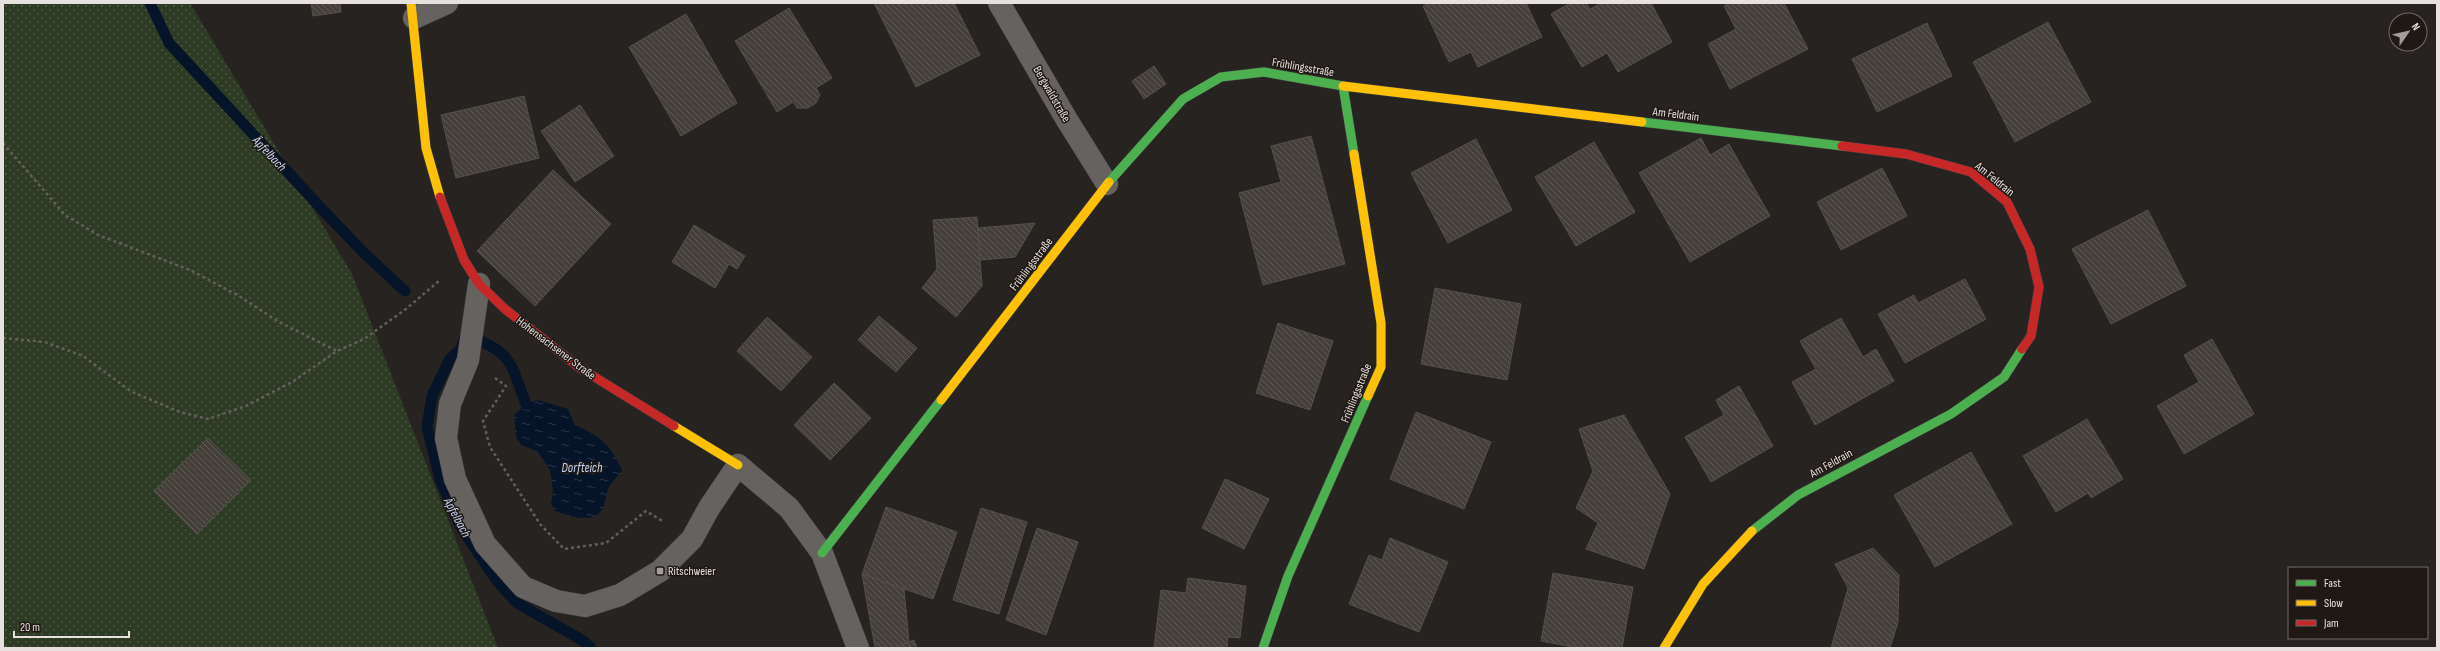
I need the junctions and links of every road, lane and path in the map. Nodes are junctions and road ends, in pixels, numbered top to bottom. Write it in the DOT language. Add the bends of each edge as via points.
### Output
graph roads {
  1 [pos="447,3"];
  2 [pos="999,3"];
  3 [pos="413,11"];
  4 [pos="1343,86"];
  5 [pos="3,143"];
  6 [pos="1107,184"];
  7 [pos="464,260"];
  8 [pos="479,284"];
  9 [pos="3,338"];
  10 [pos="337,351"];
  11 [pos="468,360"];
  12 [pos="735,471"];
  13 [pos="692,539"];
  14 [pos="822,553"];
  15 [pos="858,648"];
  16 [pos="1263,648"];
  17 [pos="1664,648"];
  1 -- 3 [label="street"];
  2 -- 6 [label="street, Bergwaldstraße"];
  3 -- 7 [label="street, Hohensachsener Straße" via="426,148 444,210"];
  4 -- 6 [label="street, Frühlingsstraße" via="1264,72 1221,77 1184,99"];
  4 -- 16 [label="street, Frühlingsstraße" via="1381,323 1381,366 1288,576"];
  4 -- 17 [label="street, Am Feldrain" via="1906,154 1971,172 2007,202 2030,249 2039,286 2031,336 2004,376 1951,414 1798,495 1754,529 1703,584"];
  5 -- 10 [label="path" via="65,215 98,235 190,270 239,296 279,322"];
  6 -- 14 [label="street, Frühlingsstraße"];
  7 -- 8 [label="street, Hohensachsener Straße"];
  7 -- 10 [label="path" via="406,309 364,339"];
  8 -- 11 [label="street"];
  8 -- 12 [label="street, Hohensachsener Straße" via="505,309 580,368"];
  9 -- 10 [label="path" via="45,342 83,356 132,392 180,412 208,419 246,406 285,386"];
  11 -- 13 [label="path" via="506,386 483,421 490,447 540,524 564,549 606,543 646,512"];
  11 -- 13 [label="street" via="450,404 446,438 455,479 485,544 522,587 556,601 585,606 620,595 660,572"];
  12 -- 13 [label="street" via="709,508"];
  12 -- 14 [label="street, Hohensachsener Straße" via="789,508"];
  14 -- 15 [label="street, Hohensachsener Straße"];
}
